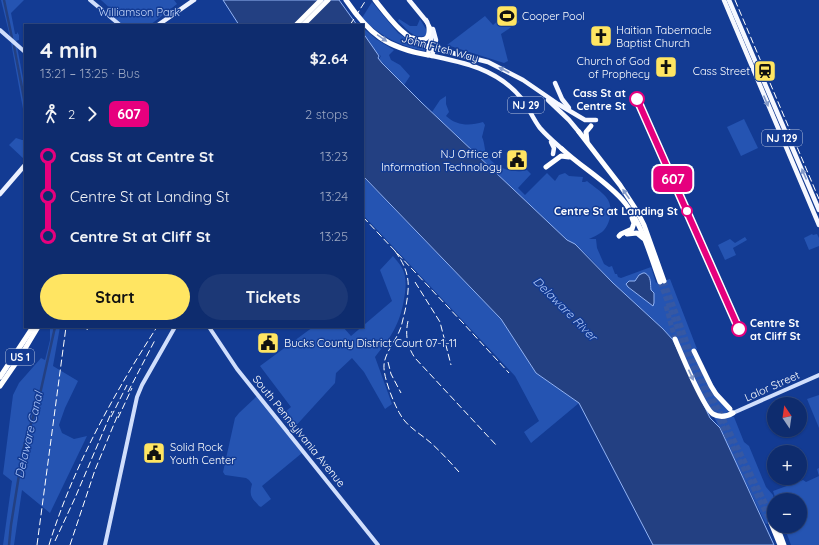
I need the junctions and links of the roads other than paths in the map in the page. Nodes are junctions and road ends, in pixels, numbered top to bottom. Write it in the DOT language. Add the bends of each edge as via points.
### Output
graph roads {
  1 [pos="90,0"];
  2 [pos="188,0"];
  3 [pos="194,0"];
  4 [pos="321,0"];
  5 [pos="328,0"];
  6 [pos="346,0"];
  7 [pos="375,0"];
  8 [pos="409,0"];
  9 [pos="724,0"];
  10 [pos="730,0"];
  11 [pos="426,20"];
  12 [pos="119,24"];
  13 [pos="156,24"];
  14 [pos="159,24"];
  15 [pos="297,24"];
  16 [pos="304,24"];
  17 [pos="429,26"];
  18 [pos="0,30"];
  19 [pos="409,37"];
  20 [pos="436,40"];
  21 [pos="432,47"];
  22 [pos="24,51"];
  23 [pos="448,51"];
  24 [pos="430,56"];
  25 [pos="555,83"];
  26 [pos="536,89"];
  27 [pos="572,112"];
  28 [pos="596,120"];
  29 [pos="591,126"];
  30 [pos="579,132"];
  31 [pos="547,135"];
  32 [pos="590,147"];
  33 [pos="562,149"];
  34 [pos="553,154"];
  35 [pos="573,159"];
  36 [pos="24,166"];
  37 [pos="546,167"];
  38 [pos="0,194"];
  39 [pos="625,203"];
  40 [pos="819,210"];
  41 [pos="819,225"];
  42 [pos="643,238"];
  43 [pos="32,328"];
  44 [pos="37,328"];
  45 [pos="174,328"];
  46 [pos="210,328"];
  47 [pos="675,339"];
  48 [pos="694,351"];
  49 [pos="819,376"];
  50 [pos="0,377"];
  51 [pos="0,386"];
  52 [pos="732,411"];
  53 [pos="775,533"];
  54 [pos="779,533"];
  55 [pos="105,545"];
  56 [pos="378,545"];
  57 [pos="780,545"];
  58 [pos="784,545"];
  1 -- 12 [label="main road"];
  2 -- 13 [label="main road"];
  3 -- 14 [label="main road"];
  4 -- 15 [label="highway"];
  5 -- 16 [label="highway"];
  6 -- 24 [label="highway, John Fitch Way / NJ 29, one-way" via="361,21 383,40 394,46"];
  7 -- 19 [label="highway, NJ 29"];
  8 -- 11 [label="highway"];
  9 -- 41 [label="highway, NJ 129, one-way"];
  40 -- 10 [label="highway, NJ 129, one-way"];
  11 -- 17 [label="highway"];
  11 -- 20 [label="highway" via="433,28"];
  17 -- 19 [label="highway" via="430,33 425,39"];
  17 -- 21 [label="highway"];
  18 -- 22 [label="main road"];
  19 -- 21 [label="highway, NJ 29" via="420,44"];
  20 -- 21 [label="highway"];
  20 -- 23 [label="highway"];
  21 -- 23 [label="highway, NJ 29"];
  21 -- 24 [label="highway"];
  26 -- 23 [label="highway, NJ 29, one-way" via="488,62"];
  24 -- 31 [label="highway, John Fitch Way / NJ 29" via="470,65 496,76 522,99"];
  25 -- 27 [label="highway" via="562,99"];
  26 -- 27 [label="highway"];
  26 -- 30 [label="highway, NJ 29"];
  27 -- 28 [label="highway" via="585,120"];
  29 -- 32 [label="highway" via="586,135"];
  30 -- 32 [label="highway, NJ 29"];
  31 -- 33 [label="highway, John Fitch Way / NJ 29"];
  31 -- 34 [label="highway" via="553,146"];
  42 -- 32 [label="highway, NJ 29, one-way" via="662,281 637,211"];
  33 -- 35 [label="highway, NJ 29"];
  35 -- 37 [label="highway" via="561,156"];
  35 -- 39 [label="highway, NJ 29"];
  36 -- 38 [label="main road"];
  39 -- 42 [label="highway, NJ 29" via="635,218"];
  39 -- 42 [label="highway" via="634,223 632,229 619,236 634,232"];
  43 -- 50 [label="highway, US 1"];
  44 -- 51 [label="highway, US 1"];
  45 -- 55 [label="main road" via="137,397"];
  46 -- 56 [label="main road, South Pennsylvania Avenue" via="237,369"];
  47 -- 52 [label="highway, one-way" via="709,410 724,417"];
  48 -- 52 [label="highway" via="710,386"];
  49 -- 52 [label="main road, Lalor Street"];
  53 -- 57 [label="highway"];
  54 -- 58 [label="highway"];
}
